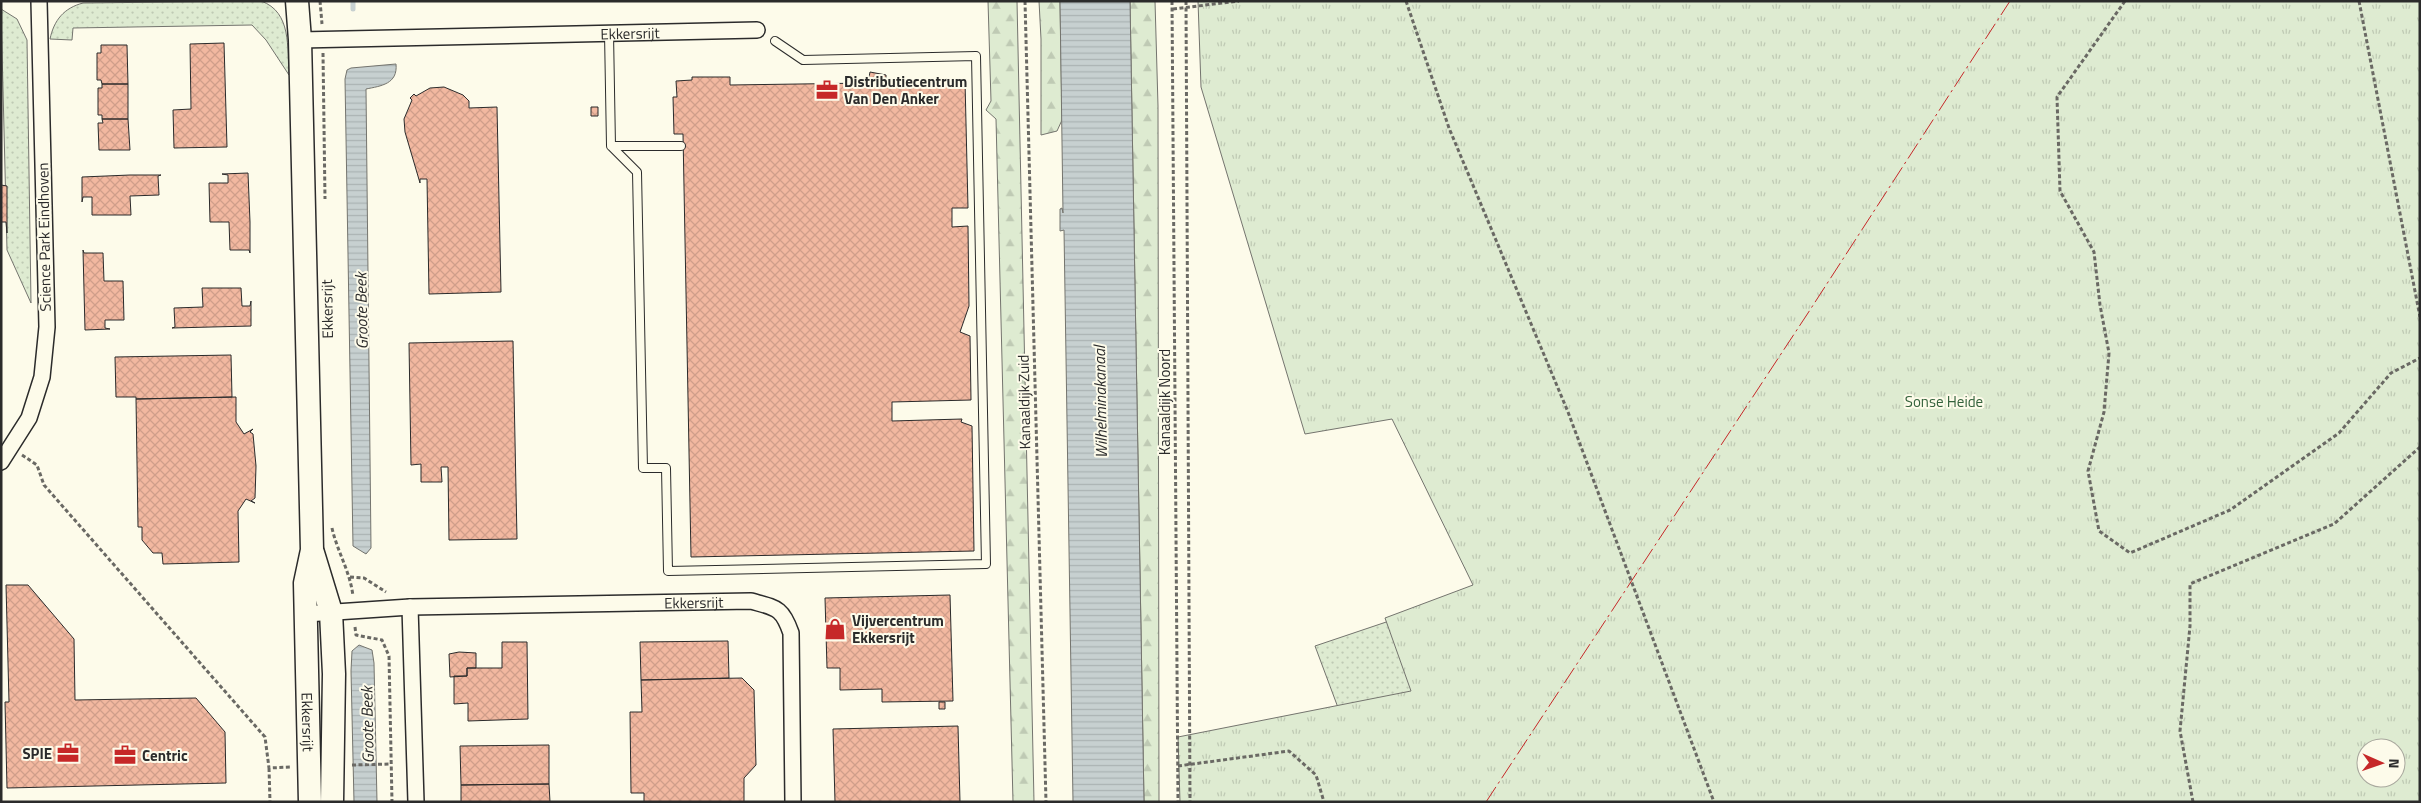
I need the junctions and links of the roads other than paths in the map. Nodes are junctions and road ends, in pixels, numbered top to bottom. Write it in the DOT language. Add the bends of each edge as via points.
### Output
graph roads {
  1 [pos="39,1"];
  2 [pos="297,1"];
  3 [pos="757,30"];
  4 [pos="609,32"];
  5 [pos="300,40"];
  6 [pos="775,41"];
  7 [pos="611,146"];
  8 [pos="681,146"];
  9 [pos="1,462"];
  10 [pos="312,550"];
  11 [pos="410,607"];
  12 [pos="331,612"];
  13 [pos="306,614"];
  14 [pos="310,802"];
  15 [pos="332,802"];
  16 [pos="416,802"];
  17 [pos="793,802"];
  1 -- 9 [label="street, Science Park Eindhoven" via="46,327 42,376 28,418"];
  2 -- 5 [label="main road, Ekkersrijt"];
  3 -- 4 [label="street, Ekkersrijt"];
  4 -- 5 [label="street, Ekkersrijt"];
  4 -- 7 [label="lane"];
  5 -- 10 [label="main road, Ekkersrijt"];
  6 -- 7 [label="lane" via="802,60 976,56 986,564 668,570 666,468 643,468 637,172"];
  7 -- 8 [label="lane"];
  10 -- 12 [label="main road, Ekkersrijt"];
  10 -- 13 [label="main road, Ekkersrijt" via="305,583"];
  11 -- 12 [label="street, Ekkersrijt"];
  11 -- 16 [label="street"];
  11 -- 17 [label="street, Ekkersrijt" via="751,601 774,607 785,617 791,633"];
  12 -- 13 [label="street, Ekkersrijt"];
  12 -- 15 [label="main road, Ekkersrijt" via="334,674"];
  13 -- 14 [label="main road, Ekkersrijt"];
}
